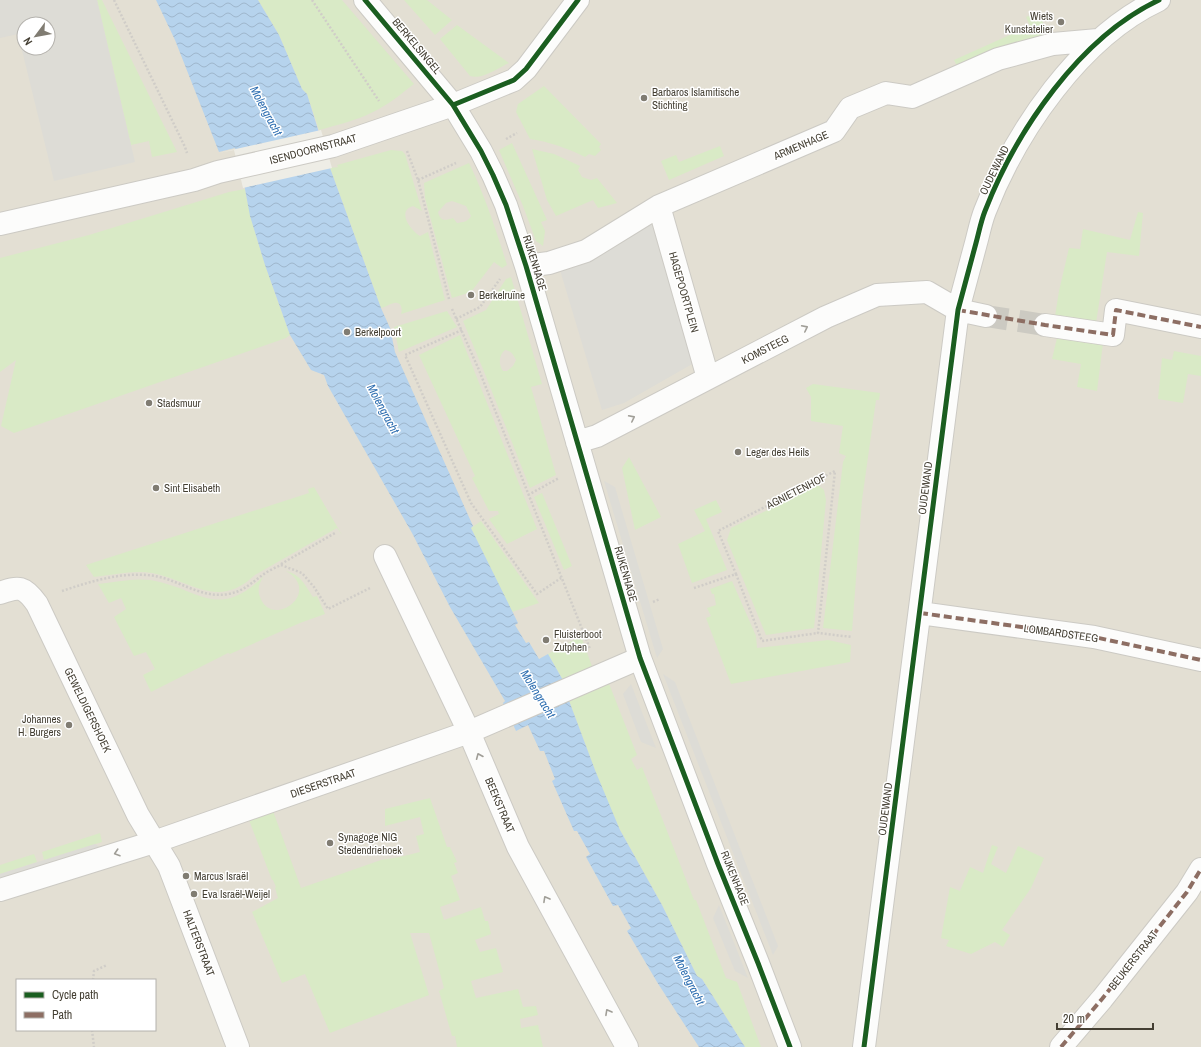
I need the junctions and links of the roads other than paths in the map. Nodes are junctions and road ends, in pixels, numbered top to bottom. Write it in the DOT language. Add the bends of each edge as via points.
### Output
graph roads {
  1 [pos="365,0"];
  2 [pos="578,0"];
  3 [pos="1159,0"];
  4 [pos="1098,40"];
  5 [pos="453,105"];
  6 [pos="659,206"];
  7 [pos="0,224"];
  8 [pos="526,266"];
  9 [pos="958,310"];
  10 [pos="986,316"];
  11 [pos="1045,326"];
  12 [pos="1201,327"];
  13 [pos="708,378"];
  14 [pos="576,442"];
  15 [pos="385,556"];
  16 [pos="7,590"];
  17 [pos="920,613"];
  18 [pos="640,658"];
  19 [pos="1201,660"];
  20 [pos="469,732"];
  21 [pos="154,842"];
  22 [pos="1201,869"];
  23 [pos="0,890"];
  24 [pos="238,1047"];
  25 [pos="627,1047"];
  26 [pos="790,1047"];
  27 [pos="864,1047"];
  28 [pos="1061,1047"];
  1 -- 5 [label="street, BERKELSINGEL"];
  2 -- 5 [label="street, ISENDOORNSTRAAT" via="526,70 514,80"];
  3 -- 4 [label="street, OUDEWAND" via="1124,19"];
  4 -- 6 [label="street, ARMENHAGE" via="1054,44 998,59 912,97 886,92 850,108 834,131"];
  4 -- 9 [label="street, OUDEWAND" via="1040,108 999,178 984,212"];
  5 -- 7 [label="street, ISENDOORNSTRAAT" via="333,146"];
  5 -- 8 [label="street, RIJKENHAGE" via="493,175"];
  6 -- 8 [label="street, ARMENHAGE" via="586,251 549,263"];
  6 -- 13 [label="street, HAGEPOORTPLEIN"];
  8 -- 14 [label="street, RIJKENHAGE"];
  9 -- 10 [label="street, KOMSTEEG"];
  13 -- 9 [label="street, KOMSTEEG, one-way" via="826,317 877,295 927,292"];
  9 -- 17 [label="street, OUDEWAND"];
  11 -- 12 [label="street" via="1113,335 1116,310"];
  14 -- 13 [label="street, KOMSTEEG, one-way" via="597,436"];
  14 -- 18 [label="street, RIJKENHAGE"];
  15 -- 20 [label="street, BEEKSTRAAT"];
  16 -- 21 [label="street, GEWELDIGERSHOEK" via="21,588 37,604 138,815"];
  17 -- 19 [label="street, LOMBARDSTEEG" via="1094,637"];
  17 -- 27 [label="street, OUDEWAND"];
  18 -- 20 [label="street, DIESERSTRAAT"];
  18 -- 26 [label="street, RIJKENHAGE"];
  20 -- 21 [label="street, DIESERSTRAAT"];
  25 -- 20 [label="street, BEEKSTRAAT, one-way" via="518,847"];
  21 -- 23 [label="street, DIESERSTRAAT, one-way"];
  21 -- 24 [label="street, HALTERSTRAAT" via="169,866"];
  22 -- 28 [label="street, BEUKERSTRAAT" via="1187,892"];
}
